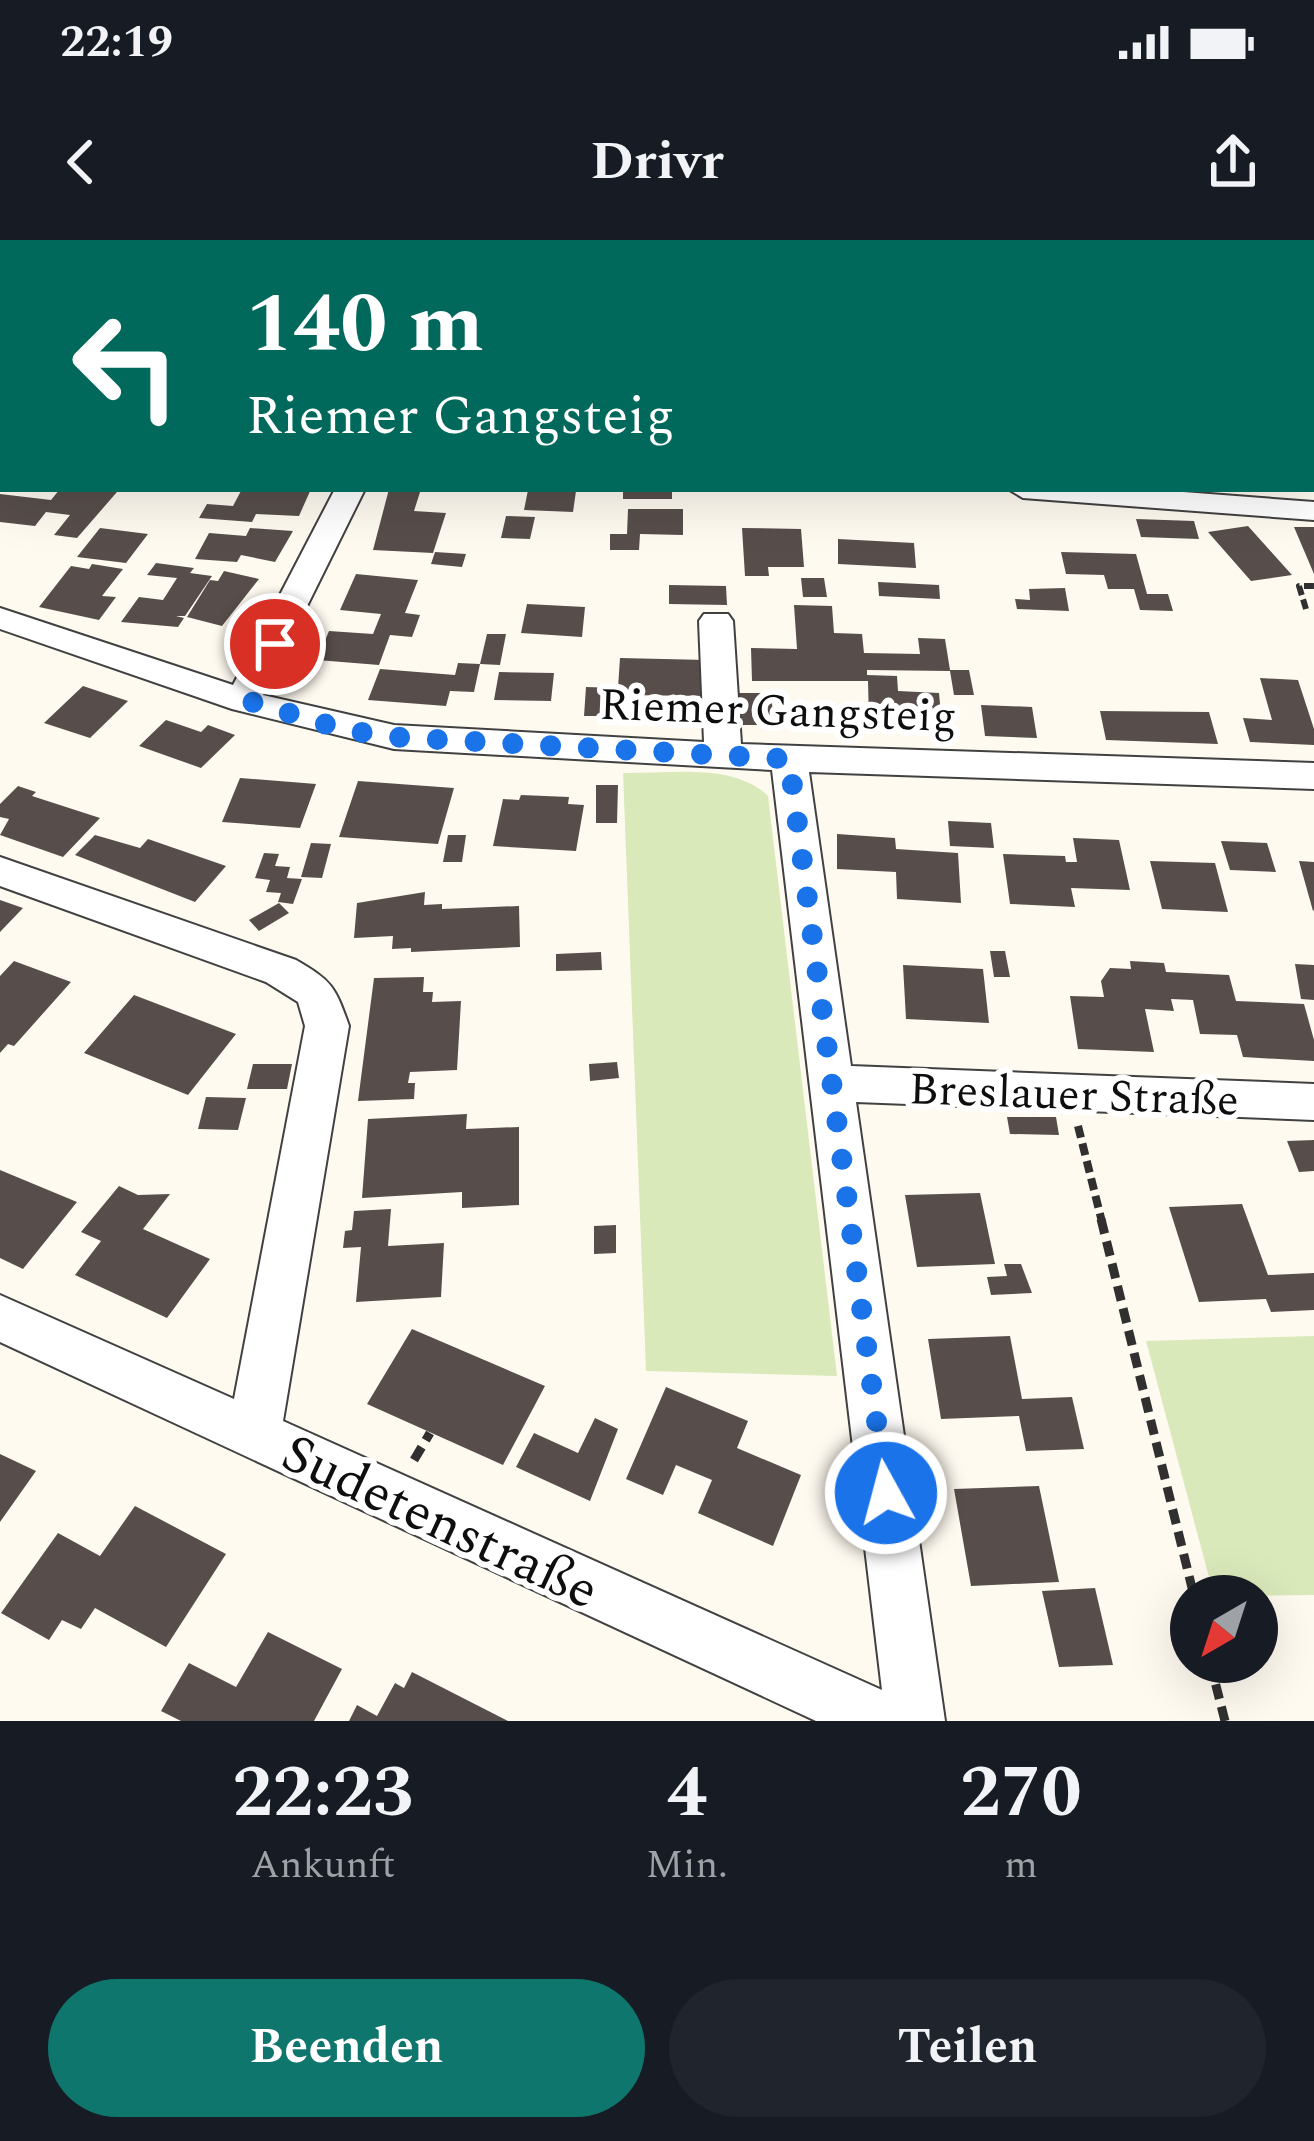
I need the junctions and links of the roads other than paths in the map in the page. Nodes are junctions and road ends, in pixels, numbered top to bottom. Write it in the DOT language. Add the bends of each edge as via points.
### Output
graph roads {
  1 [pos="349,492"];
  2 [pos="1063,492"];
  3 [pos="1314,511"];
  4 [pos="0,618"];
  5 [pos="716,621"];
  6 [pos="242,699"];
  7 [pos="723,756"];
  8 [pos="789,759"];
  9 [pos="1314,776"];
  10 [pos="0,871"];
  11 [pos="833,1083"];
  12 [pos="1314,1102"];
  13 [pos="0,1318"];
  14 [pos="254,1434"];
  15 [pos="882,1721"];
  16 [pos="915,1721"];
  1 -- 6 [label="street"];
  2 -- 3 [label="street"];
  4 -- 6 [label="street, Riemer Gangsteig"];
  5 -- 7 [label="street"];
  6 -- 7 [label="street, Riemer Gangsteig" via="394,737"];
  7 -- 8 [label="street, Riemer Gangsteig"];
  8 -- 9 [label="street, Riemer Gangsteig"];
  8 -- 11 [label="street"];
  10 -- 14 [label="street" via="281,970 316,992 327,1026"];
  11 -- 12 [label="street, Breslauer Straße"];
  11 -- 16 [label="street"];
  13 -- 14 [label="street, Sudetenstraße"];
  14 -- 15 [label="street, Sudetenstraße"];
}
